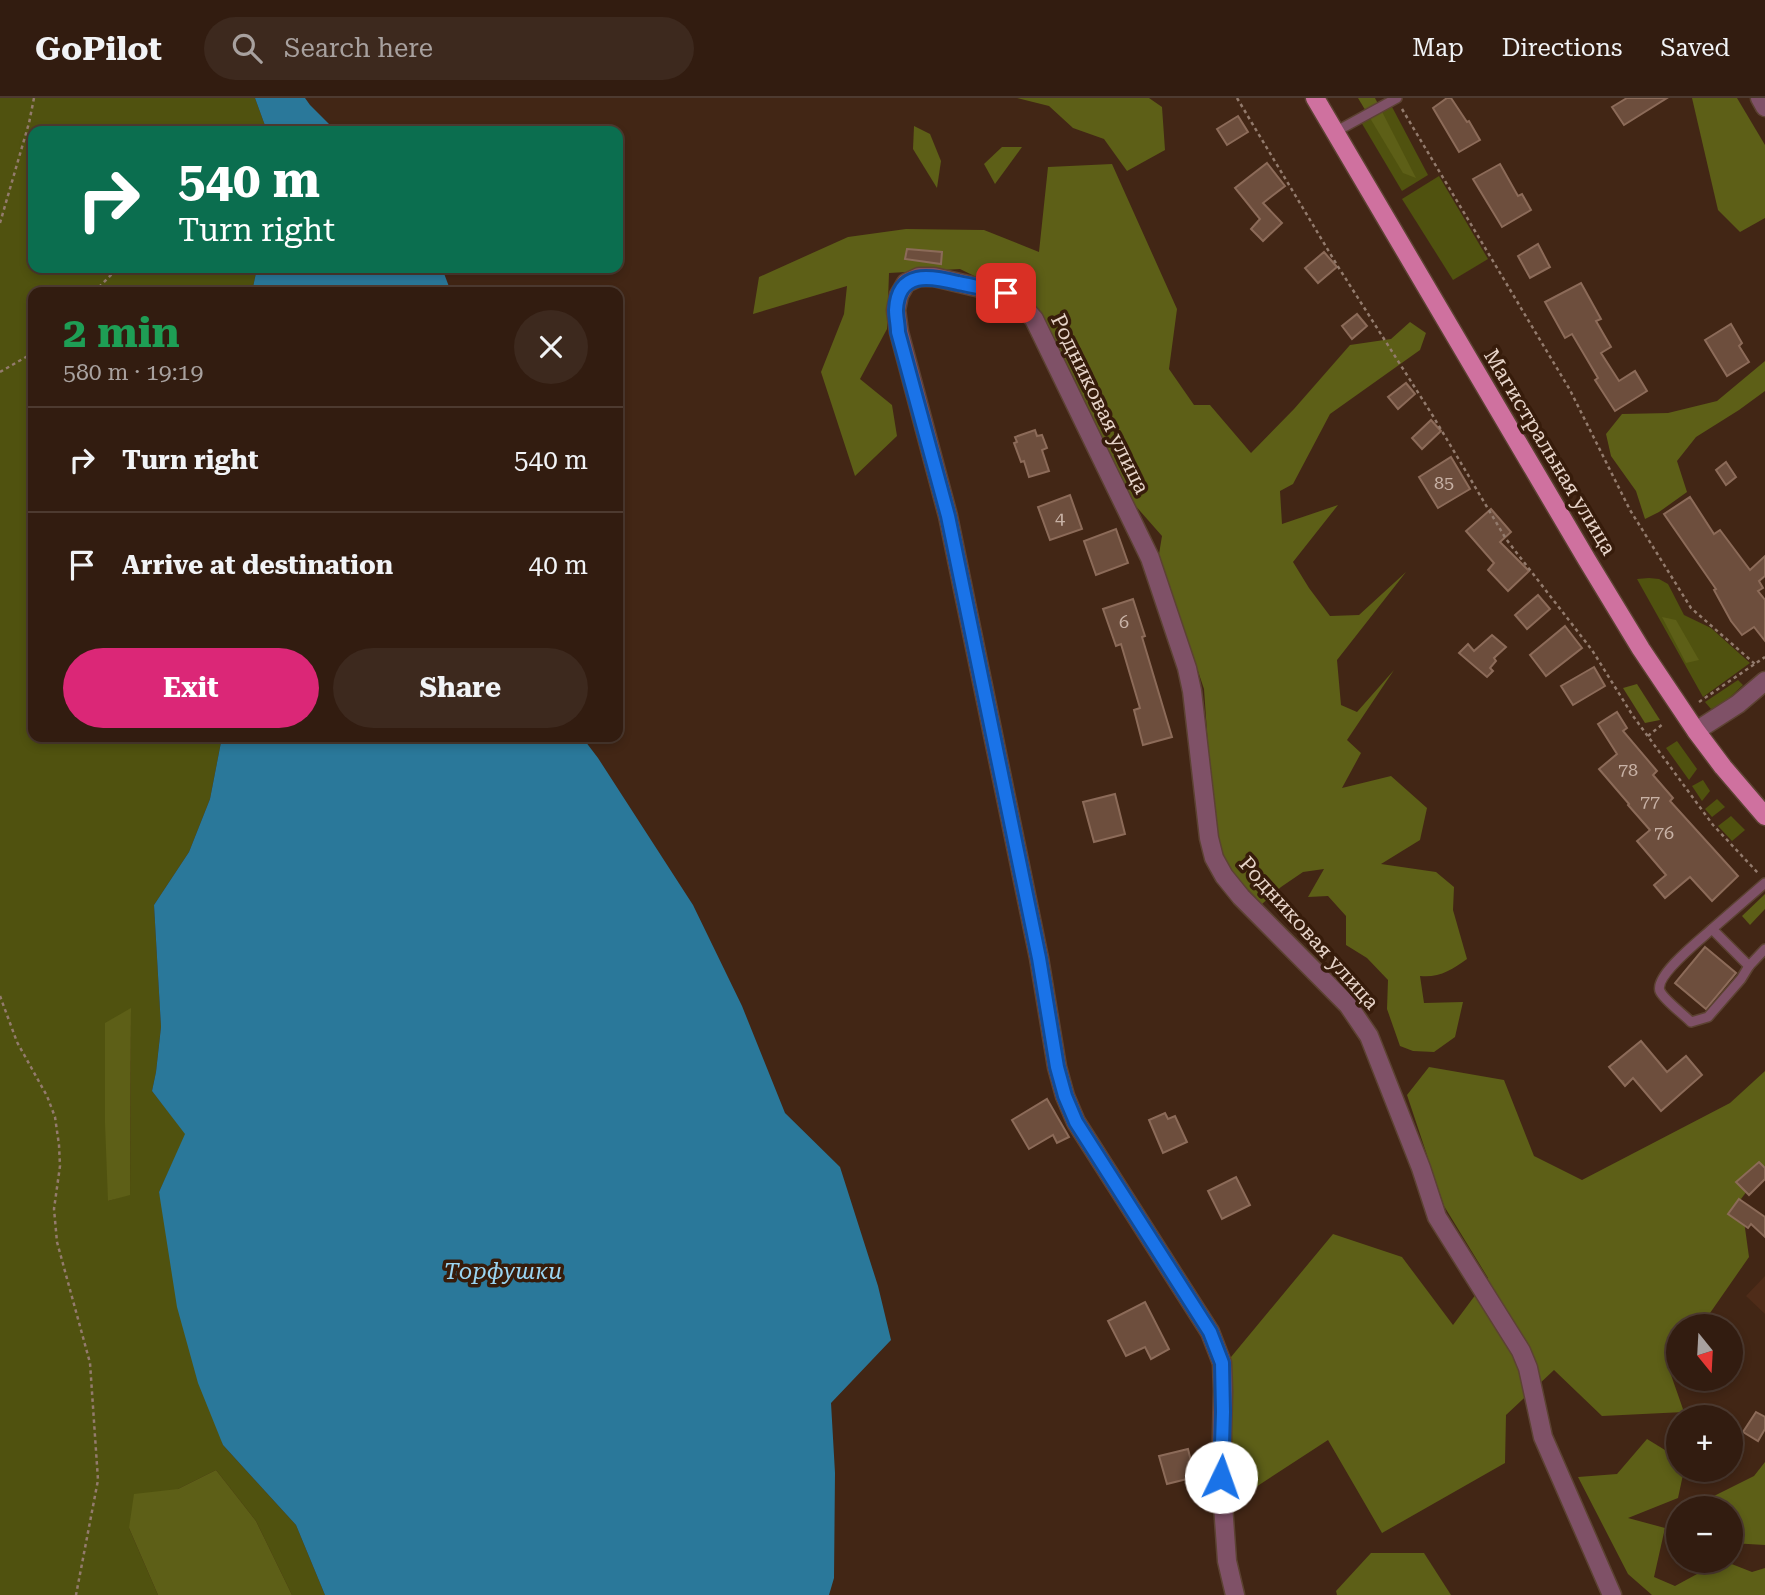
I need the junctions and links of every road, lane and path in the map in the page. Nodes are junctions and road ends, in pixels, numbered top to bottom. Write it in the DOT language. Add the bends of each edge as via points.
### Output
graph roads {
  1 [pos="34,98"];
  2 [pos="1237,98"];
  3 [pos="1315,98"];
  4 [pos="1396,98"];
  5 [pos="1760,98"];
  6 [pos="1765,107"];
  7 [pos="28,126"];
  8 [pos="28,126"];
  9 [pos="1335,132"];
  10 [pos="0,223"];
  11 [pos="113,273"];
  12 [pos="98,287"];
  13 [pos="28,356"];
  14 [pos="0,372"];
  15 [pos="1765,657"];
  16 [pos="1755,664"];
  17 [pos="1765,681"];
  18 [pos="1699,702"];
  19 [pos="1664,723"];
  20 [pos="1696,731"];
  21 [pos="1648,736"];
  22 [pos="1765,816"];
  23 [pos="1765,882"];
  24 [pos="1712,929"];
  25 [pos="1765,949"];
  26 [pos="1749,966"];
  27 [pos="0,996"];
  28 [pos="76,1595"];
  29 [pos="1235,1595"];
  30 [pos="1612,1595"];
  1 -- 7 [label="path"];
  2 -- 21 [label="path" via="1506,539 1592,650"];
  3 -- 9 [label="main road, Магистральная улица"];
  4 -- 9 [label="lane"];
  4 -- 16 [label="path" via="1570,390 1630,510 1691,608"];
  5 -- 6 [label="street"];
  8 -- 10 [label="path"];
  9 -- 20 [label="main road, Магистральная улица" via="1587,560"];
  11 -- 12 [label="path"];
  13 -- 14 [label="path"];
  15 -- 16 [label="path"];
  16 -- 18 [label="path"];
  17 -- 20 [label="street"];
  19 -- 21 [label="path"];
  20 -- 22 [label="main road, Магистральная улица"];
  21 -- 23 [label="path" via="1713,825"];
  23 -- 24 [label="lane"];
  24 -- 26 [label="lane"];
  24 -- 26 [label="lane" via="1661,978 1660,993 1691,1022 1707,1017"];
  25 -- 26 [label="lane"];
  27 -- 28 [label="path" via="54,1117 60,1166 54,1227 90,1363 99,1480"];
  29 -- 30 [label="street, Родниковая улица" via="1227,1561 1221,1477 1222,1363 1210,1332 1076,1122 1057,1067 948,516 898,332 899,295 906,283 919,277 1006,293 1034,319 1150,558 1187,668 1214,858 1241,897 1348,1005 1369,1036 1437,1217 1521,1350 1543,1437"];
}
